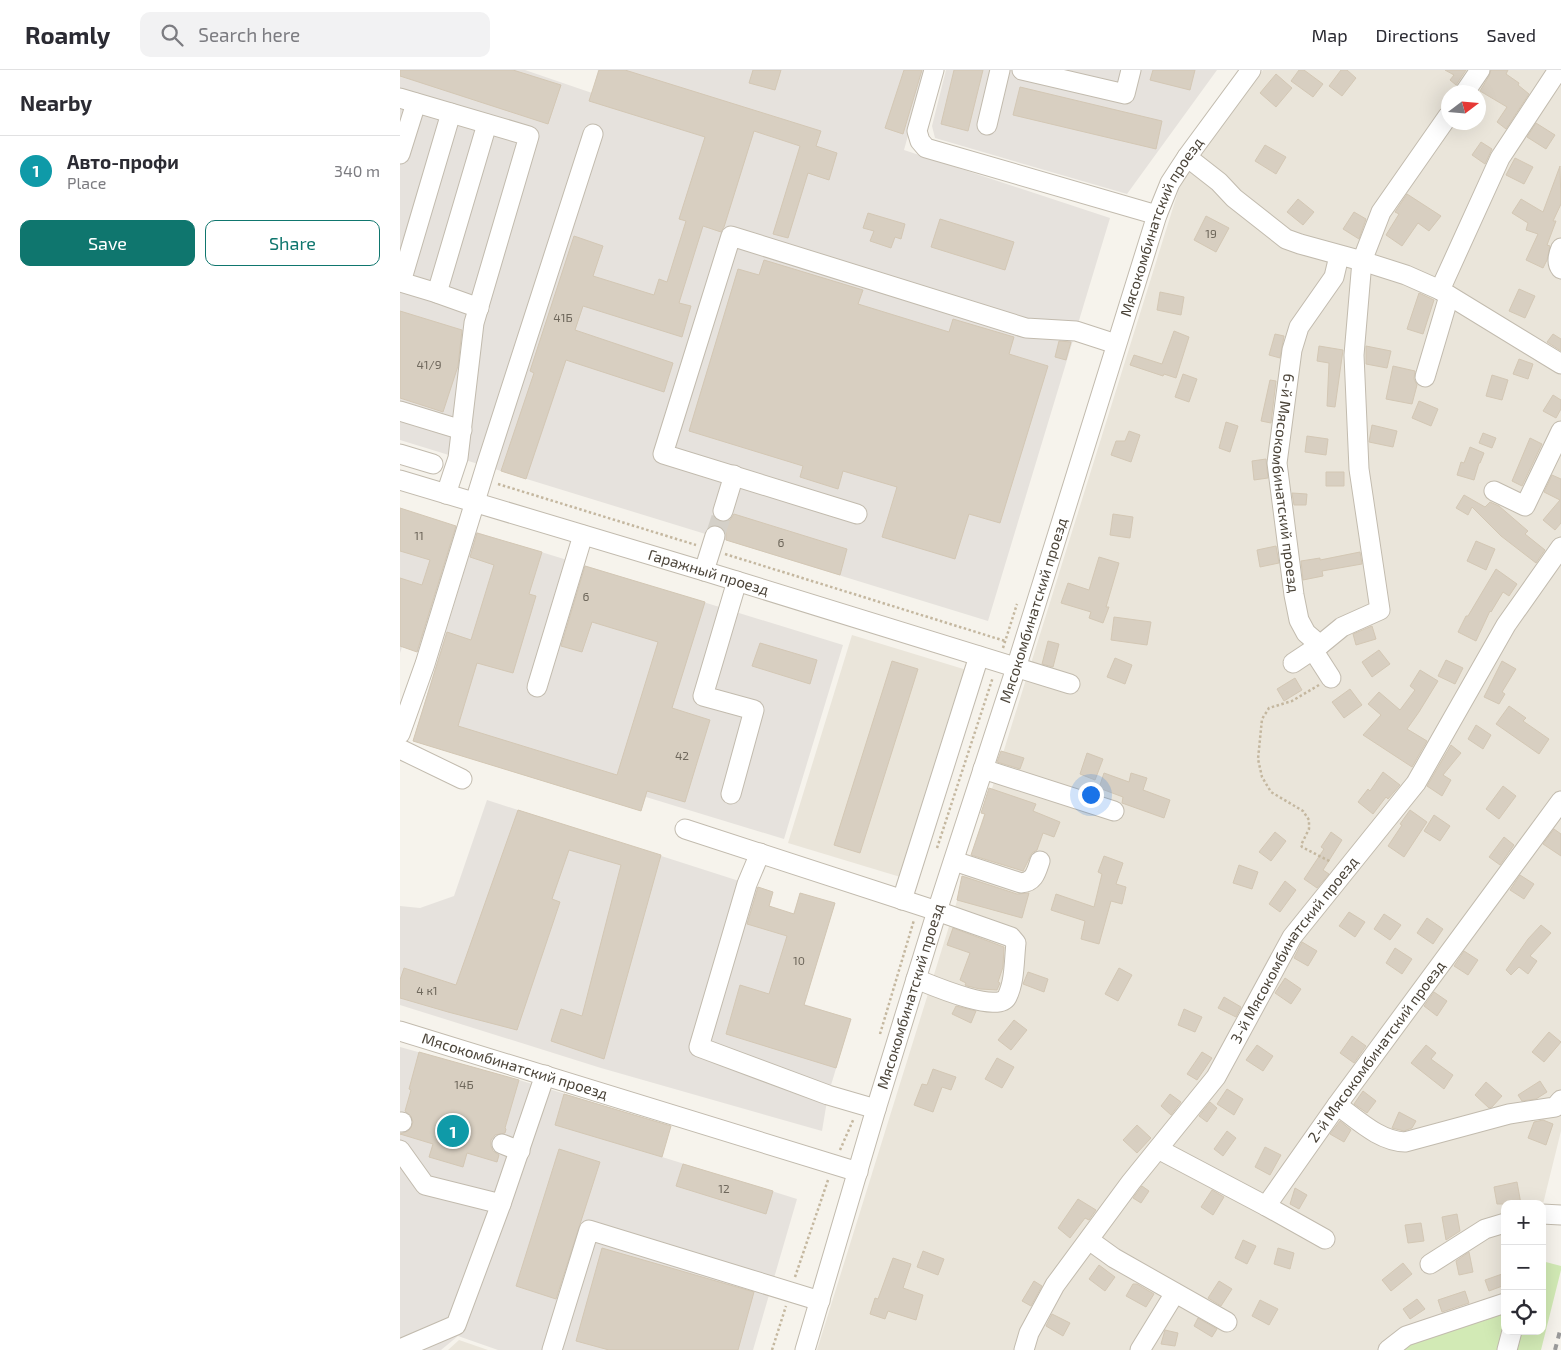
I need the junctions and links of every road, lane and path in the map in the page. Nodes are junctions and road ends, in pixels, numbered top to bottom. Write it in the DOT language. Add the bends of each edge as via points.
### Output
graph roads {
  1 [pos="934,70"];
  2 [pos="1000,70"];
  3 [pos="1022,70"];
  4 [pos="1131,70"];
  5 [pos="1251,70"];
  6 [pos="1480,70"];
  7 [pos="1558,70"];
  8 [pos="1470,85"];
  9 [pos="408,101"];
  10 [pos="451,113"];
  11 [pos="487,124"];
  12 [pos="987,125"];
  13 [pos="1441,126"];
  14 [pos="593,134"];
  15 [pos="400,154"];
  16 [pos="1187,157"];
  17 [pos="1157,215"];
  18 [pos="1561,248"];
  19 [pos="1339,256"];
  20 [pos="1362,261"];
  21 [pos="1561,269"];
  22 [pos="400,282"];
  23 [pos="438,293"];
  24 [pos="1444,293"];
  25 [pos="479,308"];
  26 [pos="1116,344"];
  27 [pos="1561,364"];
  28 [pos="1425,377"];
  29 [pos="400,410"];
  30 [pos="462,430"];
  31 [pos="1561,431"];
  32 [pos="400,454"];
  33 [pos="433,464"];
  34 [pos="734,475"];
  35 [pos="482,479"];
  36 [pos="400,480"];
  37 [pos="1494,491"];
  38 [pos="446,494"];
  39 [pos="475,502"];
  40 [pos="723,511"];
  41 [pos="858,514"];
  42 [pos="583,535"];
  43 [pos="713,543"];
  44 [pos="1561,547"];
  45 [pos="704,571"];
  46 [pos="737,581"];
  47 [pos="1005,640"];
  48 [pos="1316,647"];
  49 [pos="979,656"];
  50 [pos="1292,663"];
  51 [pos="1016,668"];
  52 [pos="1331,678"];
  53 [pos="1070,684"];
  54 [pos="537,687"];
  55 [pos="401,730"];
  56 [pos="400,749"];
  57 [pos="983,769"];
  58 [pos="462,779"];
  59 [pos="731,794"];
  60 [pos="1561,801"];
  61 [pos="1114,811"];
  62 [pos="686,829"];
  63 [pos="760,853"];
  64 [pos="954,861"];
  65 [pos="1040,861"];
  66 [pos="1346,870"];
  67 [pos="902,900"];
  68 [pos="937,911"];
  69 [pos="916,979"];
  70 [pos="400,1031"];
  71 [pos="545,1075"];
  72 [pos="1561,1100"];
  73 [pos="1337,1105"];
  74 [pos="876,1109"];
  75 [pos="502,1144"];
  76 [pos="1158,1149"];
  77 [pos="400,1150"];
  78 [pos="520,1150"];
  79 [pos="858,1172"];
  80 [pos="501,1204"];
  81 [pos="1266,1206"];
  82 [pos="1546,1214"];
  83 [pos="1561,1215"];
  84 [pos="1501,1224"];
  85 [pos="1325,1239"];
  86 [pos="1089,1240"];
  87 [pos="1430,1264"];
  88 [pos="1175,1293"];
  89 [pos="820,1301"];
  90 [pos="1501,1305"];
  91 [pos="1228,1322"];
  92 [pos="1511,1335"];
  93 [pos="1405,1343"];
  94 [pos="400,1349"];
  95 [pos="552,1350"];
  96 [pos="805,1350"];
  97 [pos="1024,1350"];
  98 [pos="1140,1350"];
  99 [pos="1388,1350"];
  100 [pos="1508,1350"];
  1 -- 17 [label="street" via="917,131 926,148"];
  2 -- 12 [label="street"];
  3 -- 4 [label="street" via="1125,94"];
  5 -- 16 [label="street, Мясокомбинатский проезд"];
  6 -- 8 [label="street"];
  7 -- 24 [label="street" via="1500,158"];
  9 -- 10 [label="street"];
  9 -- 15 [label="street"];
  10 -- 11 [label="street"];
  10 -- 22 [label="street"];
  11 -- 23 [label="street"];
  11 -- 25 [label="street" via="529,136"];
  13 -- 20 [label="street" via="1381,212"];
  14 -- 35 [label="street"];
  16 -- 17 [label="street, Мясокомбинатский проезд" via="1170,183"];
  16 -- 19 [label="street" via="1286,239"];
  17 -- 26 [label="street, Мясокомбинатский проезд"];
  18 -- 21 [label="street" via="1558,256"];
  19 -- 20 [label="street"];
  19 -- 48 [label="street, 6-й Мясокомбинатский проезд" via="1334,277 1299,326 1292,350 1277,464 1299,620"];
  20 -- 24 [label="street" via="1406,275"];
  20 -- 48 [label="street" via="1354,355 1359,469 1380,610 1342,627"];
  22 -- 23 [label="street"];
  23 -- 25 [label="street"];
  24 -- 27 [label="street"];
  24 -- 28 [label="street"];
  25 -- 30 [label="street" via="474,323"];
  26 -- 34 [label="street" via="1076,331 1026,328 730,236 663,454"];
  26 -- 51 [label="street, Мясокомбинатский проезд"];
  29 -- 30 [label="street"];
  30 -- 38 [label="street" via="458,458"];
  31 -- 37 [label="street" via="1525,506"];
  32 -- 33 [label="street"];
  34 -- 40 [label="street"];
  34 -- 41 [label="street"];
  35 -- 39 [label="street"];
  35 -- 43 [label="path"];
  36 -- 38 [label="street, Гаражный проезд"];
  38 -- 39 [label="street, Гаражный проезд"];
  39 -- 42 [label="street, Гаражный проезд"];
  39 -- 55 [label="street"];
  42 -- 45 [label="street, Гаражный проезд"];
  42 -- 54 [label="street"];
  43 -- 45 [label="street"];
  43 -- 47 [label="path"];
  44 -- 66 [label="street, 3-й Мясокомбинатский проезд" via="1506,624 1416,784"];
  45 -- 46 [label="street, Гаражный проезд"];
  46 -- 49 [label="street, Гаражный проезд"];
  46 -- 59 [label="street" via="703,696 754,710"];
  48 -- 50 [label="street"];
  48 -- 52 [label="street, 6-й Мясокомбинатский проезд"];
  49 -- 51 [label="street, Гаражный проезд"];
  49 -- 67 [label="street"];
  51 -- 53 [label="street, Гаражный проезд"];
  51 -- 57 [label="street, Мясокомбинатский проезд"];
  52 -- 66 [label="path" via="1292,701 1269,708 1262,719 1258,759 1262,777 1271,792 1304,811 1309,820 1302,848"];
  56 -- 58 [label="street"];
  57 -- 61 [label="street"];
  57 -- 64 [label="street, Мясокомбинатский проезд"];
  60 -- 73 [label="street, 2-й Мясокомбинатский проезд"];
  62 -- 63 [label="street"];
  63 -- 67 [label="street"];
  63 -- 74 [label="street" via="747,884 699,1047 828,1095"];
  64 -- 65 [label="street" via="1021,883 1034,877"];
  64 -- 68 [label="street, Мясокомбинатский проезд"];
  66 -- 76 [label="street, 3-й Мясокомбинатский проезд" via="1292,937 1216,1077"];
  67 -- 68 [label="street"];
  68 -- 69 [label="street, Мясокомбинатский проезд"];
  68 -- 69 [label="street" via="1011,937 1016,943 1007,997 1004,1001 991,1003"];
  69 -- 74 [label="street, Мясокомбинатский проезд"];
  70 -- 71 [label="street, Мясокомбинатский проезд"];
  71 -- 78 [label="street"];
  71 -- 79 [label="street, Мясокомбинатский проезд"];
  72 -- 73 [label="street" via="1555,1107 1508,1114 1405,1142 1382,1137"];
  73 -- 81 [label="street, 2-й Мясокомбинатский проезд"];
  74 -- 79 [label="street, Мясокомбинатский проезд"];
  75 -- 78 [label="street"];
  76 -- 81 [label="street"];
  76 -- 86 [label="street, 3-й Мясокомбинатский проезд"];
  77 -- 80 [label="street" via="425,1185"];
  78 -- 80 [label="street"];
  79 -- 89 [label="street, Мясокомбинатский проезд"];
  80 -- 94 [label="street" via="456,1324"];
  81 -- 85 [label="street"];
  82 -- 83 [label="street"];
  84 -- 87 [label="street" via="1485,1230"];
  86 -- 88 [label="street"];
  86 -- 97 [label="street, 3-й Мясокомбинатский проезд" via="1055,1285 1029,1333"];
  88 -- 91 [label="street"];
  88 -- 98 [label="street"];
  89 -- 95 [label="street" via="589,1230"];
  89 -- 96 [label="street, Мясокомбинатский проезд"];
  90 -- 93 [label="street"];
  92 -- 100 [label="street"];
  93 -- 99 [label="street"];
}
